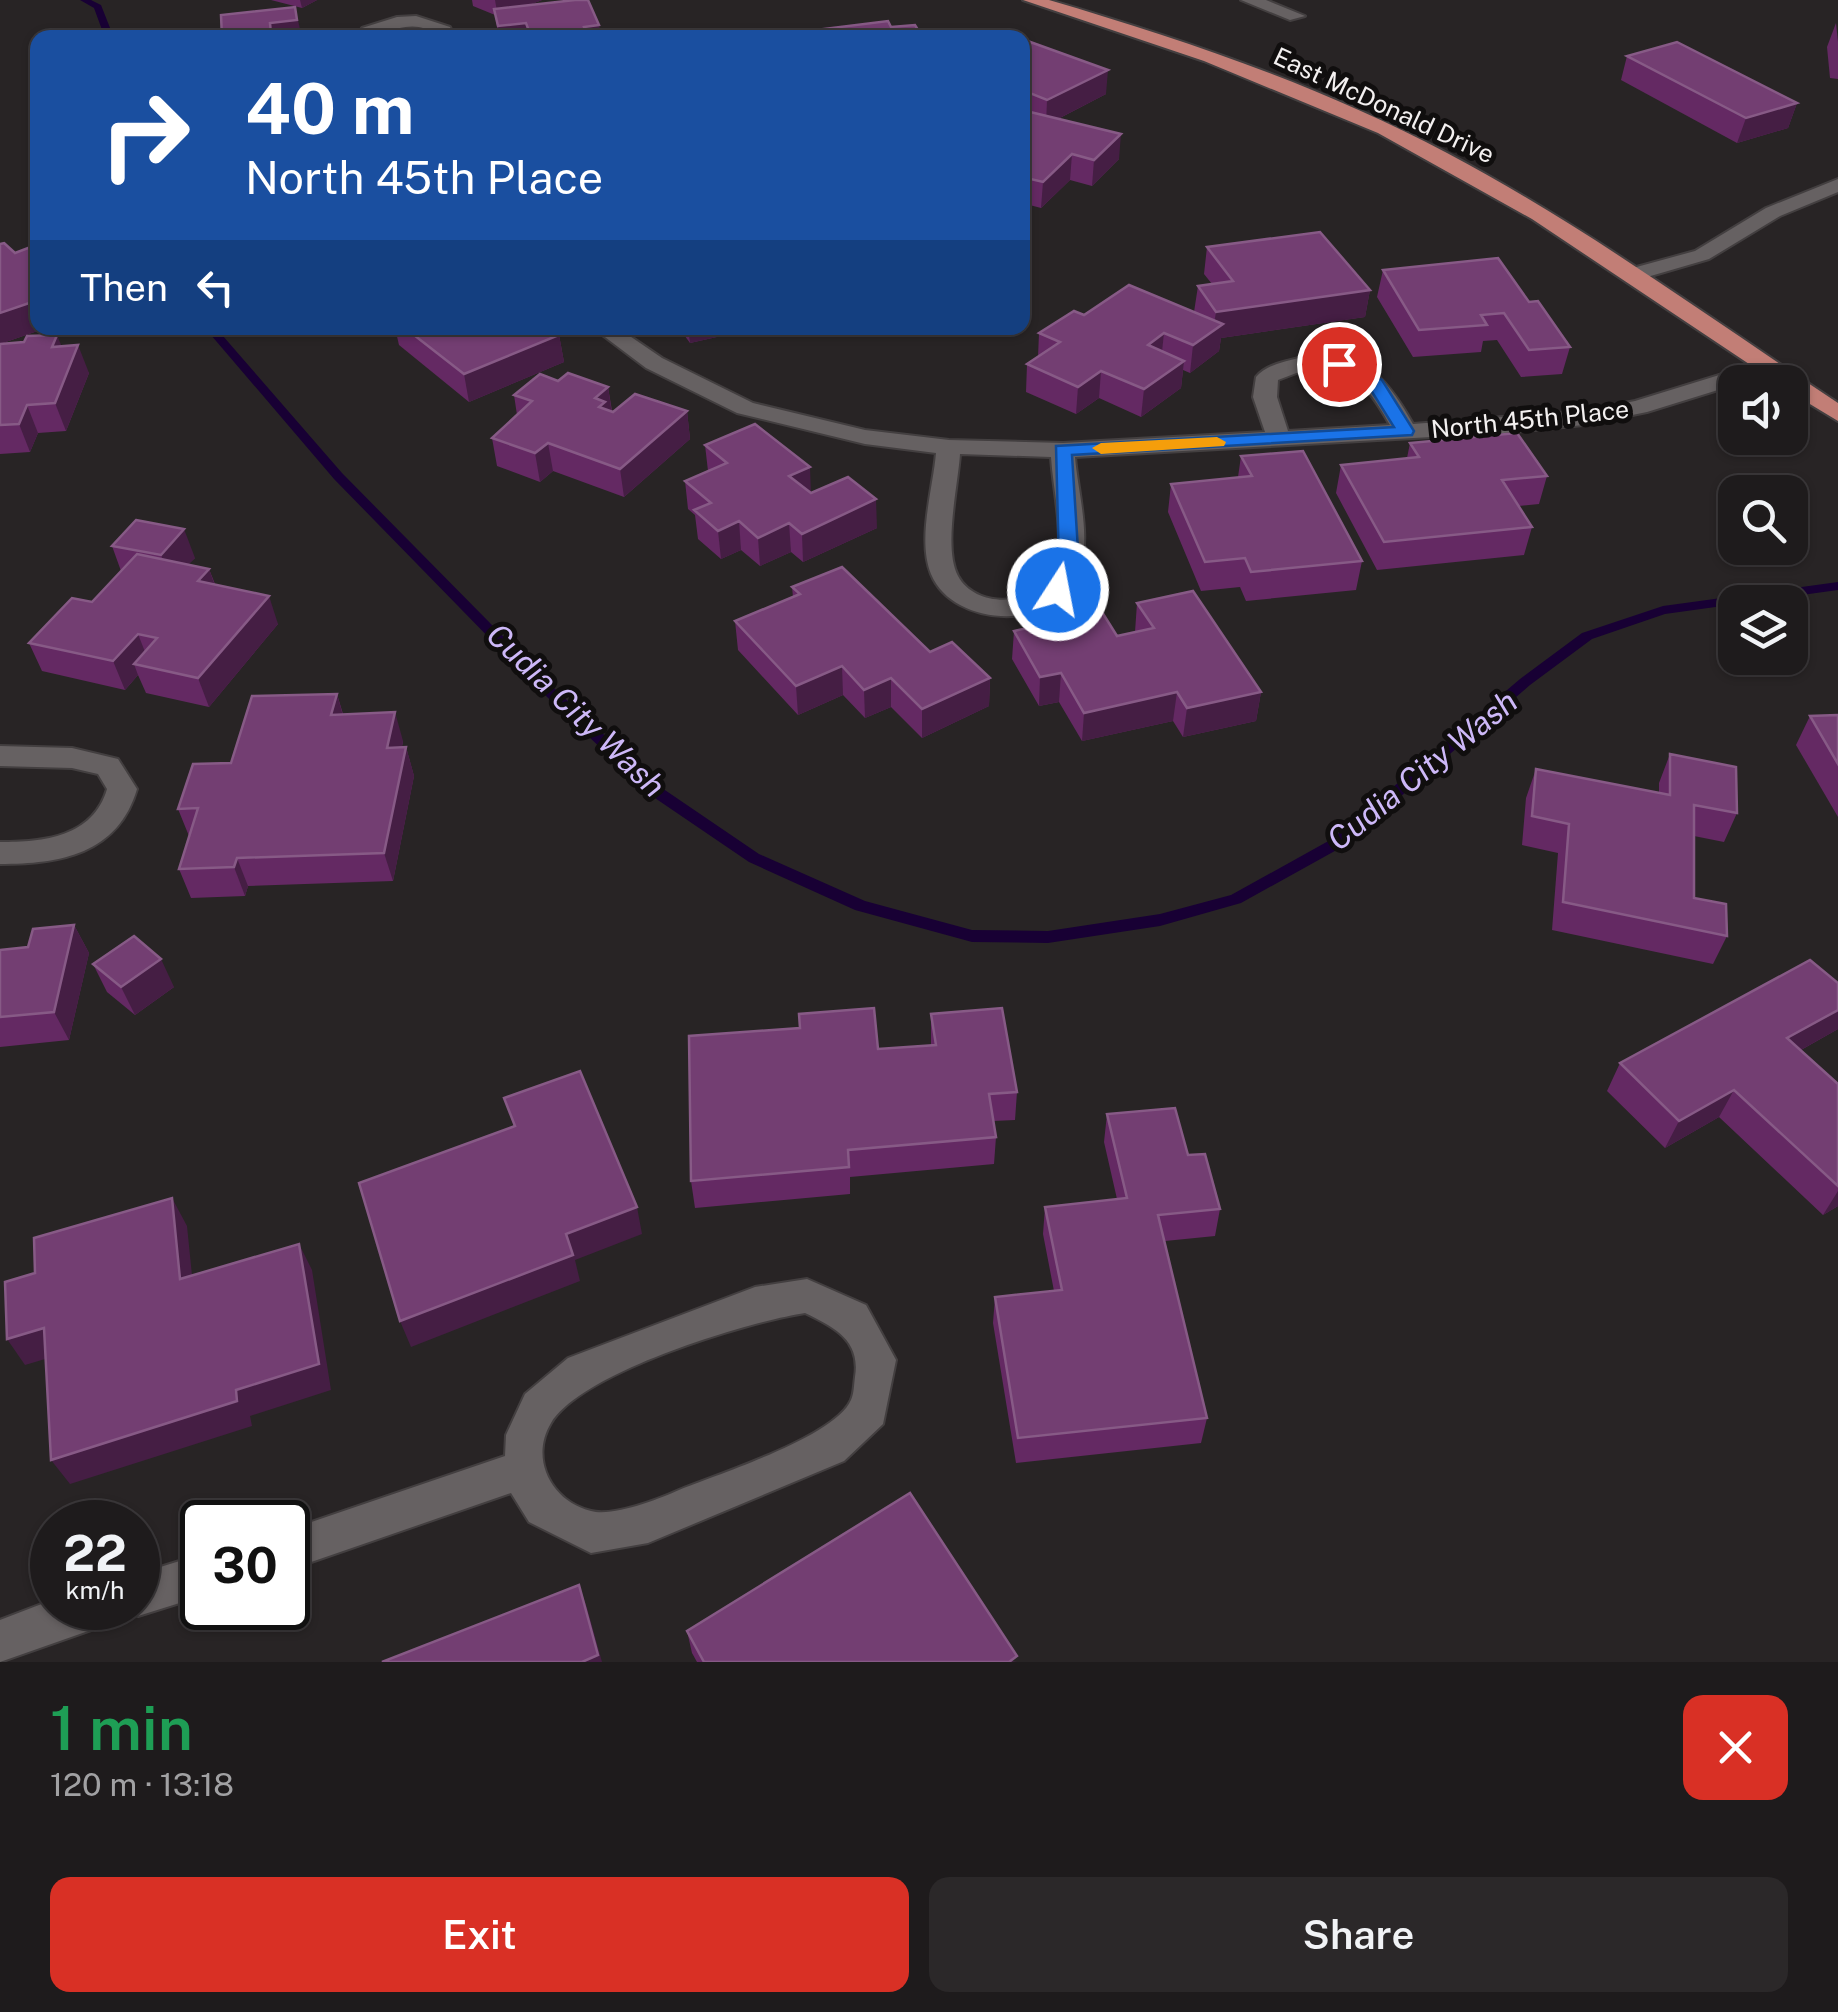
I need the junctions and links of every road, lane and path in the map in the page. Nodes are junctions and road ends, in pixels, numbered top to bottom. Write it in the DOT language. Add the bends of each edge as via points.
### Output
graph roads {
  1 [pos="1031,0"];
  2 [pos="1249,0"];
  3 [pos="1296,16"];
  4 [pos="372,30"];
  5 [pos="444,30"];
  6 [pos="1838,185"];
  7 [pos="1630,276"];
  8 [pos="614,335"];
  9 [pos="1765,365"];
  10 [pos="1718,383"];
  11 [pos="1808,394"];
  12 [pos="1838,414"];
  13 [pos="1406,431"];
  14 [pos="1279,438"];
  15 [pos="950,448"];
  16 [pos="1062,450"];
  17 [pos="0,756"];
  18 [pos="0,852"];
  19 [pos="524,1468"];
  20 [pos="310,1542"];
  21 [pos="30,1628"];
  22 [pos="0,1642"];
  1 -- 7 [label="main road, East McDonald Drive" via="1170,40 1373,125 1493,187"];
  2 -- 3 [label="street, East McDonald Drive"];
  4 -- 5 [label="street" via="410,20"];
  6 -- 7 [label="street" via="1773,212 1702,255"];
  7 -- 9 [label="main road, East McDonald Drive"];
  8 -- 15 [label="street" via="745,408 865,437"];
  10 -- 13 [label="street, North 45th Place" via="1583,418"];
  11 -- 12 [label="main road, East McDonald Drive"];
  13 -- 14 [label="street, North 45th Place"];
  13 -- 14 [label="street, North 45th Place" via="1376,383 1339,364 1309,362 1267,378 1265,397"];
  14 -- 16 [label="street, North 45th Place"];
  15 -- 16 [label="street"];
  15 -- 16 [label="street" via="940,561 946,581 965,599 998,606 1041,601 1058,590 1069,566"];
  17 -- 18 [label="street" via="108,766 122,788 110,818 76,843 32,854"];
  19 -- 19 [label="street" via="543,1508 590,1532 648,1523 830,1448 869,1410 877,1360 853,1318 807,1296 755,1304 582,1371 539,1407 526,1435"];
  19 -- 20 [label="street"];
  21 -- 22 [label="street"];
}
